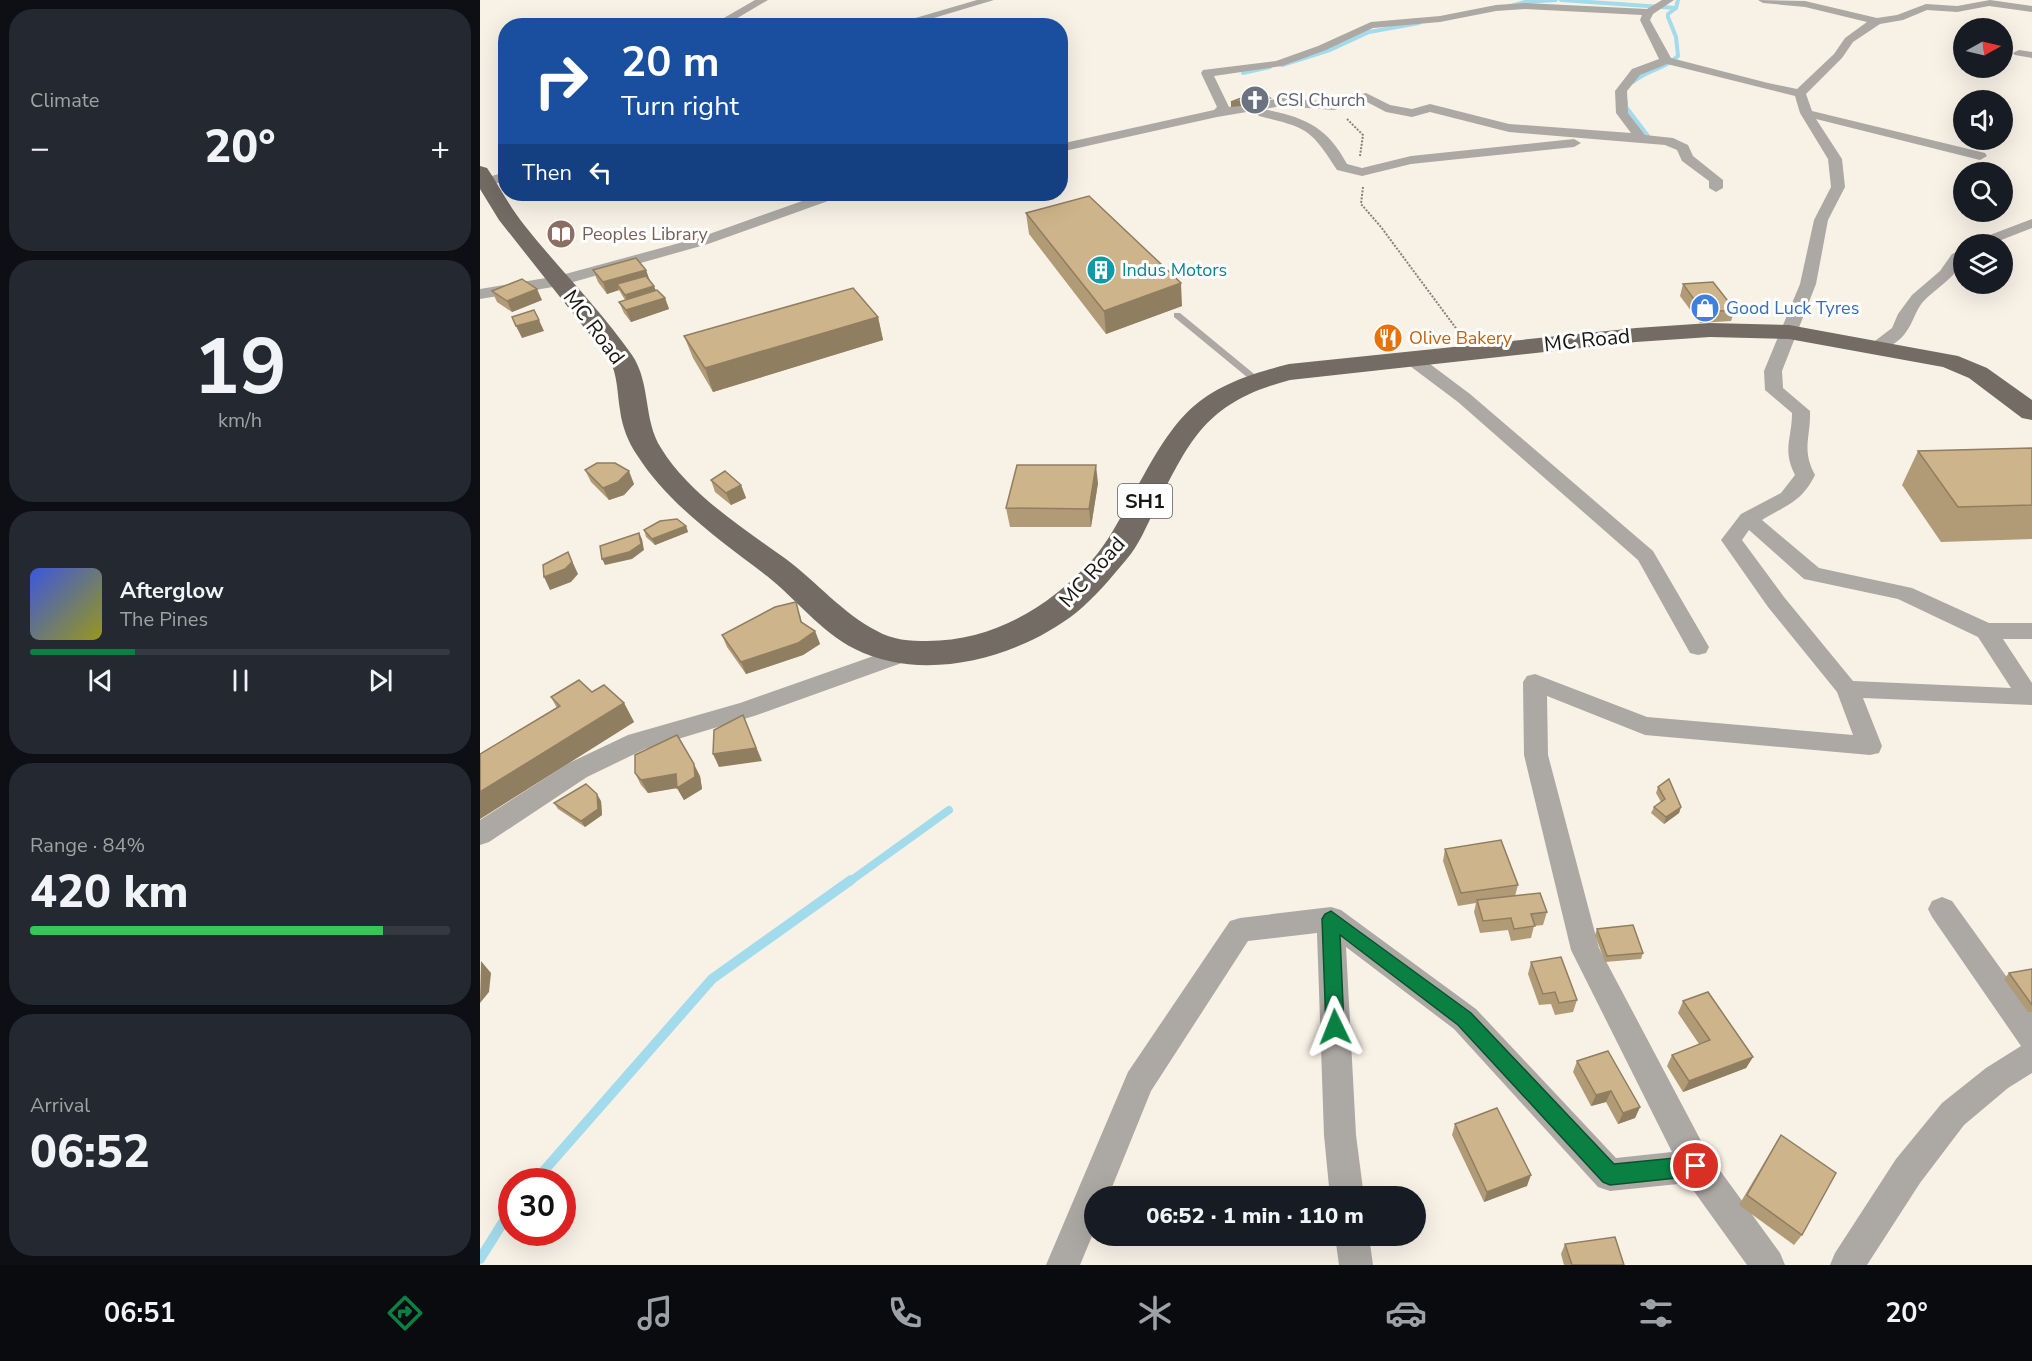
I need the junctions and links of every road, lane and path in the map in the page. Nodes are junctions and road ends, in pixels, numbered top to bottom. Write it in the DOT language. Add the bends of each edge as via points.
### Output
graph roads {
  1 [pos="989,0"];
  2 [pos="1762,0"];
  3 [pos="760,1"];
  4 [pos="1661,6"];
  5 [pos="2032,9"];
  6 [pos="729,18"];
  7 [pos="923,18"];
  8 [pos="1877,21"];
  9 [pos="2019,53"];
  10 [pos="2032,55"];
  11 [pos="1666,60"];
  12 [pos="1800,93"];
  13 [pos="1334,106"];
  14 [pos="1241,110"];
  15 [pos="1219,112"];
  16 [pos="1806,114"];
  17 [pos="1641,138"];
  18 [pos="1068,146"];
  19 [pos="1980,156"];
  20 [pos="1362,172"];
  21 [pos="490,177"];
  22 [pos="1716,188"];
  23 [pos="498,194"];
  24 [pos="501,201"];
  25 [pos="815,201"];
  26 [pos="2032,223"];
  27 [pos="2004,234"];
  28 [pos="1953,263"];
  29 [pos="559,281"];
  30 [pos="480,294"];
  31 [pos="1177,315"];
  32 [pos="1789,332"];
  33 [pos="1876,347"];
  34 [pos="1474,352"];
  35 [pos="1412,359"];
  36 [pos="1256,380"];
  37 [pos="2032,412"];
  38 [pos="1748,519"];
  39 [pos="1986,631"];
  40 [pos="2032,631"];
  41 [pos="1698,647"];
  42 [pos="902,654"];
  43 [pos="1847,689"];
  44 [pos="480,834"];
  45 [pos="1942,909"];
  46 [pos="1331,919"];
  47 [pos="2032,1037"];
  48 [pos="2032,1056"];
  49 [pos="1696,1166"];
  50 [pos="1346,1186"];
  51 [pos="1353,1246"];
  52 [pos="1063,1265"];
  53 [pos="1356,1265"];
  54 [pos="1768,1265"];
  55 [pos="1847,1265"];
  1 -- 7 [label="street"];
  2 -- 8 [label="street" via="1805,4"];
  3 -- 6 [label="street"];
  4 -- 11 [label="street" via="1646,20"];
  4 -- 15 [label="street" via="1525,6 1371,25 1278,64 1207,73 1223,107"];
  5 -- 8 [label="street" via="1989,3 1957,9 1926,7 1899,18"];
  8 -- 12 [label="street" via="1849,40"];
  9 -- 10 [label="street"];
  11 -- 12 [label="street"];
  11 -- 17 [label="street" via="1636,72 1621,91 1622,113"];
  12 -- 16 [label="street"];
  13 -- 14 [label="street" via="1282,102"];
  13 -- 17 [label="street" via="1366,97 1386,108 1412,113 1430,108 1509,128"];
  13 -- 20 [label="path" via="1363,135"];
  14 -- 15 [label="street"];
  14 -- 20 [label="street" via="1290,117 1310,127 1330,147 1342,167"];
  15 -- 18 [label="street"];
  16 -- 19 [label="street"];
  16 -- 32 [label="street" via="1835,159 1838,188 1821,220 1808,284"];
  17 -- 20 [label="street" via="1411,160"];
  17 -- 22 [label="street" via="1668,141 1683,148 1687,158 1716,180"];
  20 -- 34 [label="path" via="1361,204"];
  21 -- 23 [label="main road, MC Road / SH1"];
  24 -- 29 [label="main road, MC Road / SH1" via="513,226"];
  25 -- 29 [label="street" via="703,242"];
  26 -- 27 [label="street"];
  28 -- 33 [label="street" via="1946,274 1918,298 1899,331"];
  29 -- 30 [label="street"];
  29 -- 42 [label="main road, MC Road / SH1" via="625,362 634,419 647,450 684,495 795,580 840,624 869,642"];
  31 -- 36 [label="lane"];
  32 -- 33 [label="main road, MC Road / SH1"];
  32 -- 34 [label="main road, MC Road / SH1" via="1678,332"];
  32 -- 38 [label="street" via="1773,371 1774,390 1801,411 1794,452 1805,475 1792,497"];
  33 -- 37 [label="main road, MC Road / SH1" via="1949,362 1978,373"];
  34 -- 35 [label="main road, MC Road / SH1"];
  35 -- 36 [label="main road, MC Road / SH1" via="1289,372"];
  35 -- 41 [label="street" via="1464,398 1646,556"];
  36 -- 42 [label="main road, MC Road / SH1" via="1205,406 1190,422 1119,549 1056,611 1014,634 972,647 933,655"];
  38 -- 39 [label="street" via="1812,574 1904,593"];
  38 -- 43 [label="street" via="1731,540"];
  39 -- 40 [label="street"];
  39 -- 43 [label="street" via="2029,697"];
  42 -- 44 [label="street" via="746,710 637,742 578,770"];
  43 -- 49 [label="street" via="1870,746 1645,726 1535,682 1536,755 1585,950"];
  45 -- 47 [label="street"];
  46 -- 49 [label="street" via="1465,1019 1610,1175"];
  46 -- 50 [label="street"];
  46 -- 52 [label="street" via="1240,930 1139,1083"];
  48 -- 55 [label="street" via="1953,1114 1908,1171"];
  49 -- 54 [label="street"];
  51 -- 53 [label="street"];
}
